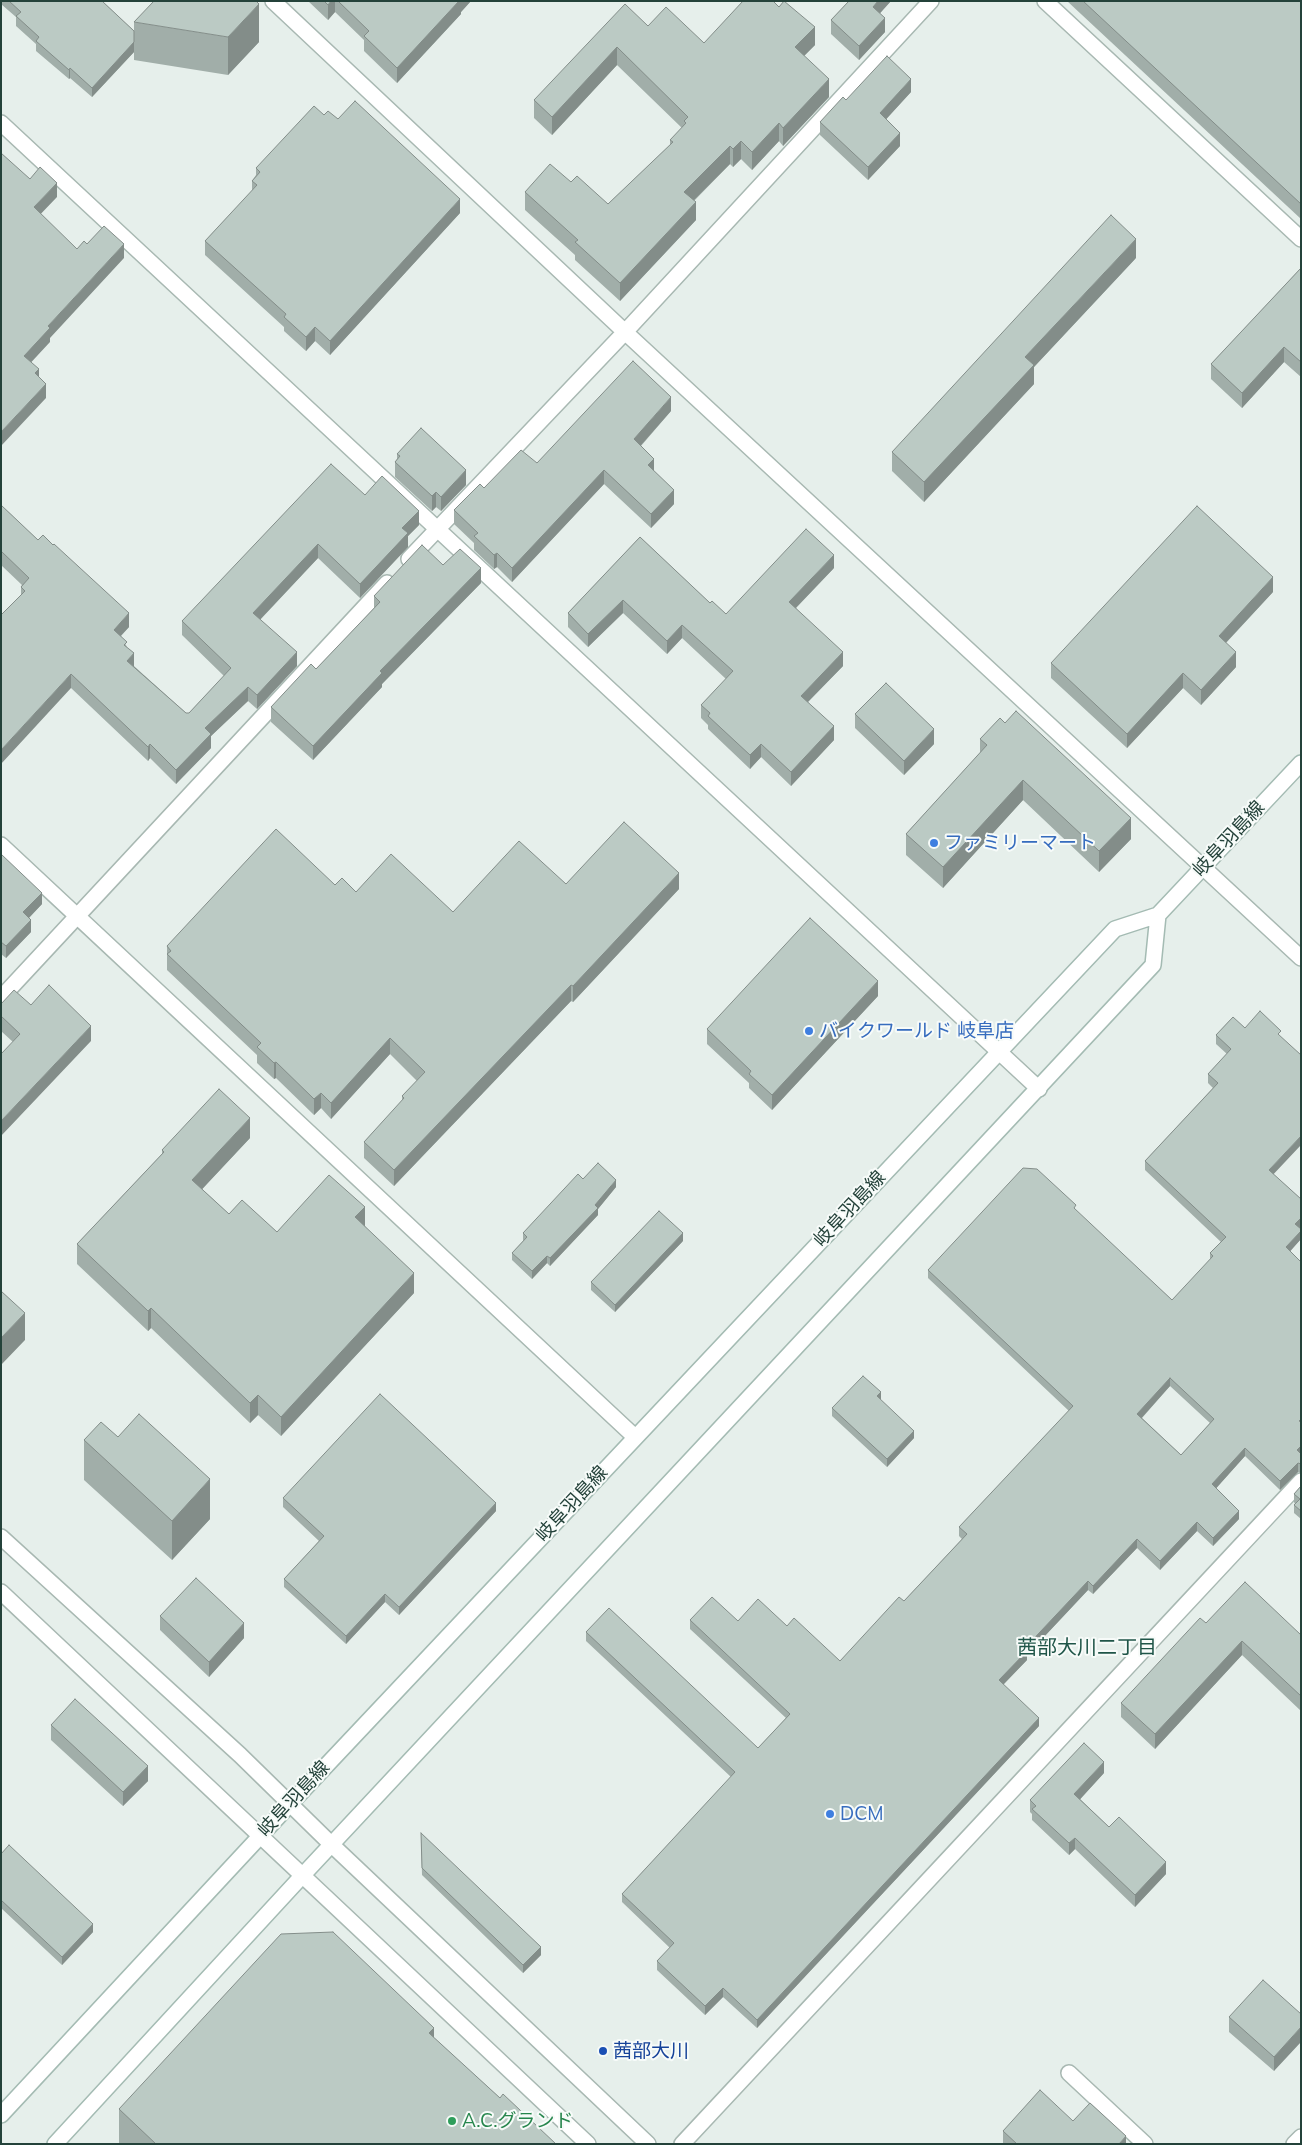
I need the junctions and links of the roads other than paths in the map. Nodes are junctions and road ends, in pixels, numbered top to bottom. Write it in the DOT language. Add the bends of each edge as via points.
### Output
graph roads {
  1 [pos="273,1"];
  2 [pos="930,1"];
  3 [pos="1045,1"];
  4 [pos="1,123"];
  5 [pos="1301,239"];
  6 [pos="625,332"];
  7 [pos="438,528"];
  8 [pos="1301,763"];
  9 [pos="1,845"];
  10 [pos="1203,866"];
  11 [pos="1158,915"];
  12 [pos="77,916"];
  13 [pos="1301,958"];
  14 [pos="1,998"];
  15 [pos="999,1052"];
  16 [pos="1039,1089"];
  17 [pos="635,1437"];
  18 [pos="1301,1481"];
  19 [pos="1,1537"];
  20 [pos="1,1592"];
  21 [pos="290,1804"];
  22 [pos="260,1836"];
  23 [pos="332,1845"];
  24 [pos="302,1876"];
  25 [pos="1069,2073"];
  26 [pos="1,2116"];
  27 [pos="1301,2137"];
  28 [pos="55,2144"];
  29 [pos="588,2144"];
  30 [pos="648,2144"];
  31 [pos="682,2144"];
  32 [pos="1145,2144"];
  33 [pos="1294,2144"];
  1 -- 6 [label="street"];
  2 -- 6 [label="street"];
  3 -- 5 [label="street"];
  4 -- 7 [label="street"];
  6 -- 7 [label="street"];
  6 -- 10 [label="street"];
  7 -- 12 [label="street"];
  7 -- 15 [label="street"];
  8 -- 10 [label="street, 岐阜羽島線"];
  9 -- 12 [label="street"];
  10 -- 11 [label="street, 岐阜羽島線"];
  10 -- 13 [label="street"];
  11 -- 15 [label="street, 岐阜羽島線" via="1115,928"];
  11 -- 16 [label="street" via="1153,966"];
  12 -- 14 [label="street"];
  12 -- 17 [label="street"];
  15 -- 16 [label="street"];
  15 -- 17 [label="street, 岐阜羽島線"];
  16 -- 23 [label="street"];
  17 -- 21 [label="street, 岐阜羽島線"];
  18 -- 31 [label="street"];
  19 -- 21 [label="street"];
  20 -- 22 [label="street"];
  21 -- 22 [label="street, 岐阜羽島線"];
  21 -- 23 [label="street"];
  22 -- 24 [label="street"];
  22 -- 26 [label="street, 岐阜羽島線"];
  23 -- 24 [label="street"];
  23 -- 30 [label="street"];
  24 -- 28 [label="street"];
  24 -- 29 [label="street"];
  25 -- 32 [label="street"];
  27 -- 33 [label="street"];
}
